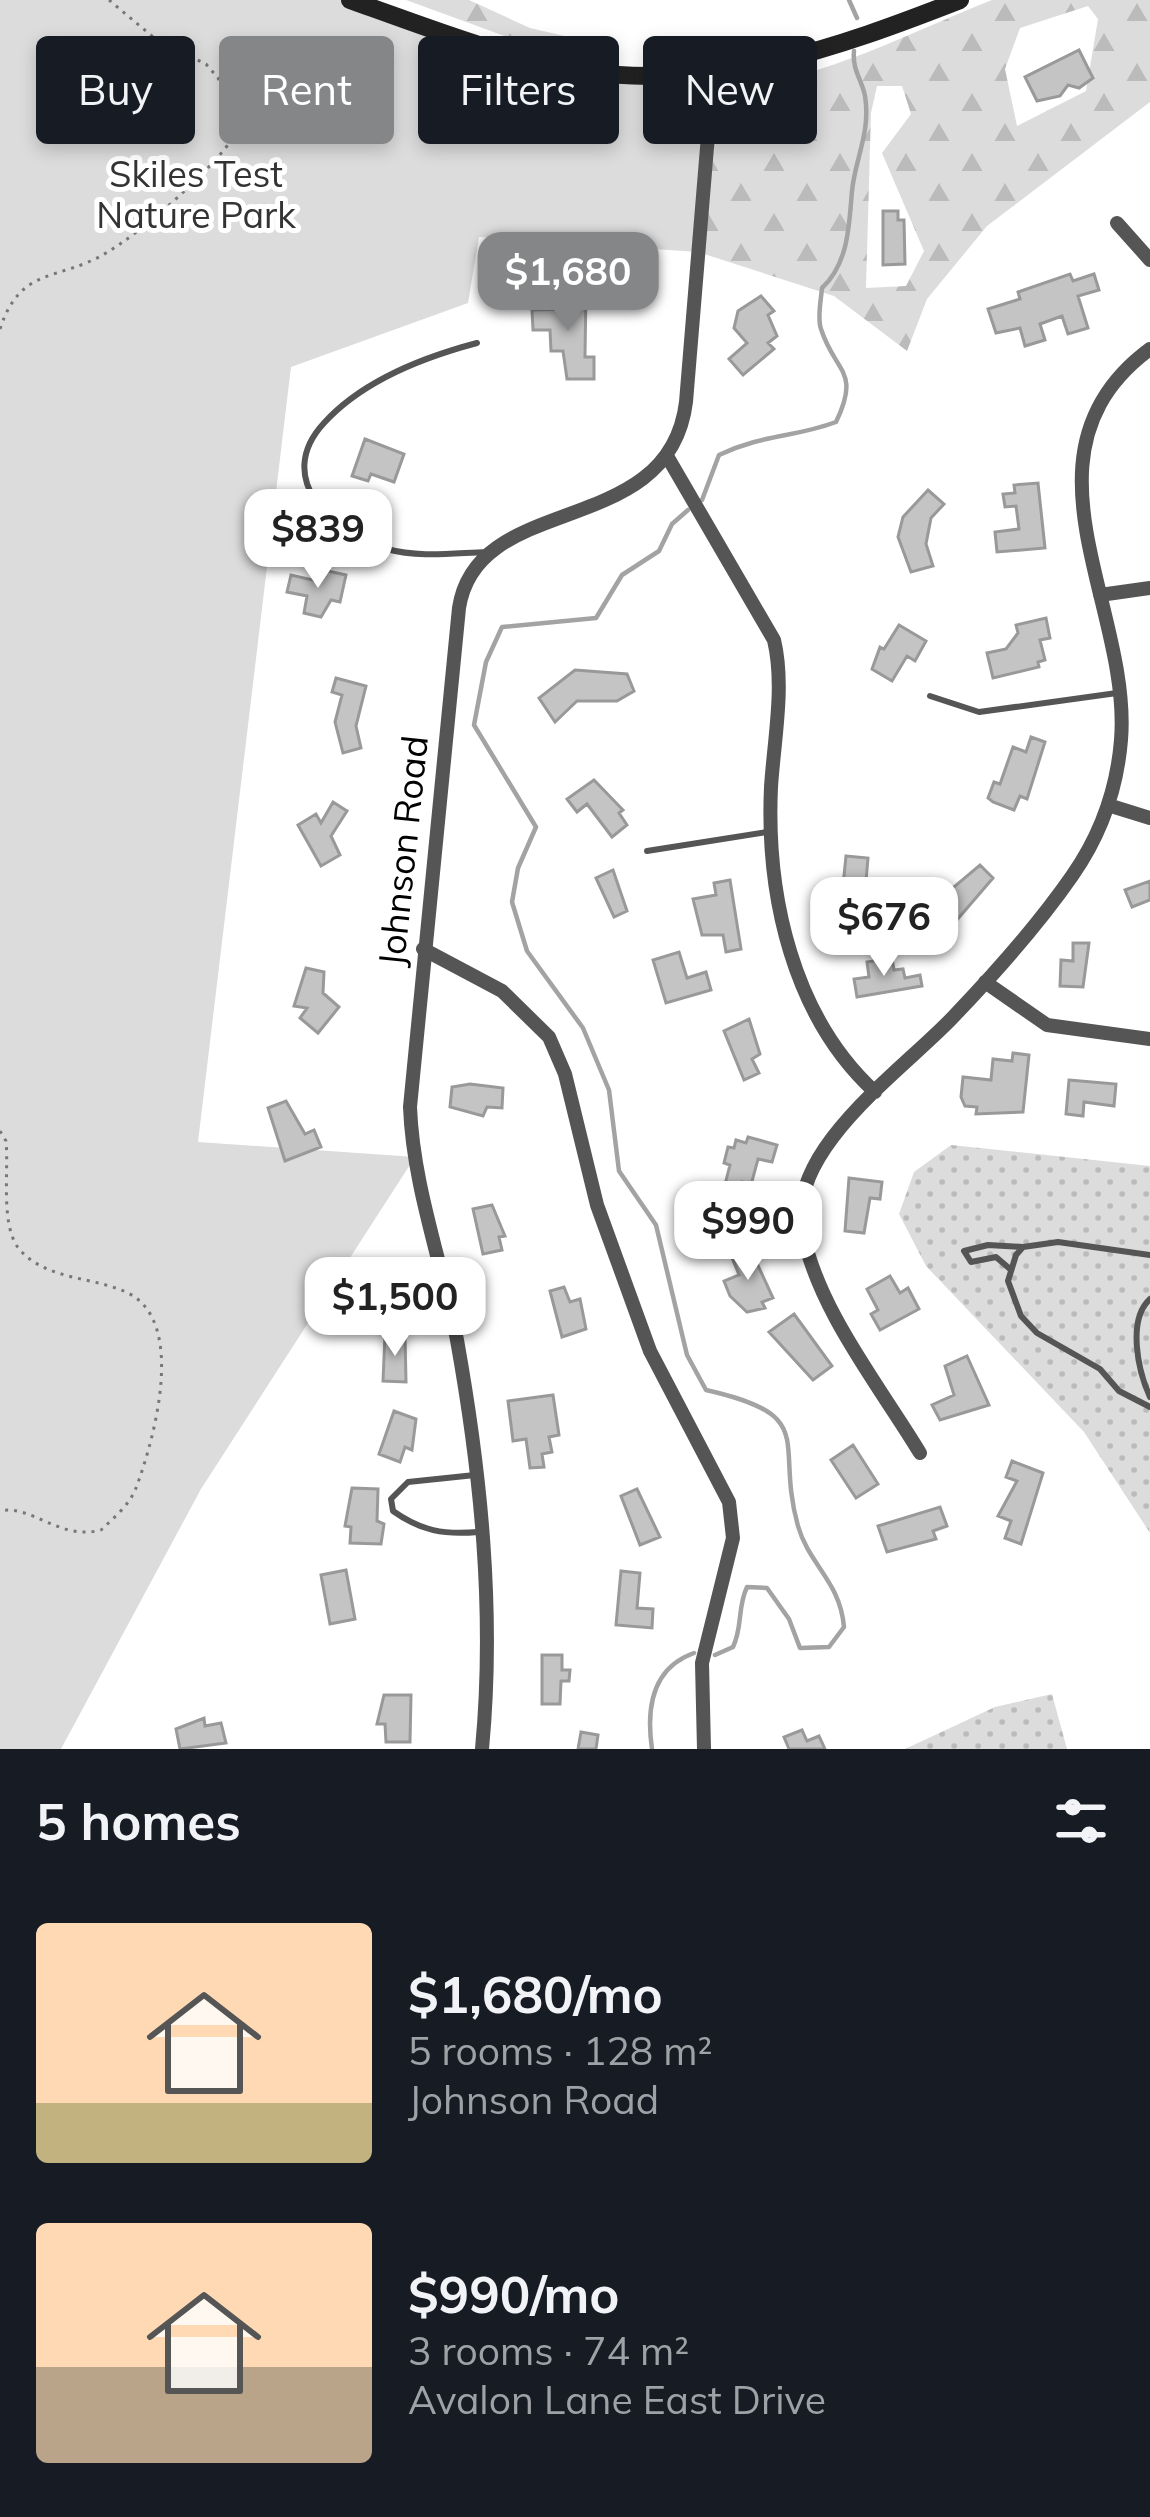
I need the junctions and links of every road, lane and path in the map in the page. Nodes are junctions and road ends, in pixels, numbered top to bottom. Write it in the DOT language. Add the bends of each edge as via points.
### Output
graph roads {
  1 [pos="109,0"];
  2 [pos="350,0"];
  3 [pos="960,0"];
  4 [pos="817,50"];
  5 [pos="643,77"];
  6 [pos="707,144"];
  7 [pos="1117,224"];
  8 [pos="1150,260"];
  9 [pos="0,329"];
  10 [pos="477,343"];
  11 [pos="1150,350"];
  12 [pos="667,456"];
  13 [pos="491,552"];
  14 [pos="1150,587"];
  15 [pos="1100,595"];
  16 [pos="1120,692"];
  17 [pos="930,696"];
  18 [pos="1108,805"];
  19 [pos="1150,818"];
  20 [pos="771,831"];
  21 [pos="647,851"];
  22 [pos="423,949"];
  23 [pos="985,982"];
  24 [pos="1150,1039"];
  25 [pos="875,1092"];
  26 [pos="0,1130"];
  27 [pos="1023,1246"];
  28 [pos="1150,1255"];
  29 [pos="1010,1269"];
  30 [pos="1150,1299"];
  31 [pos="1150,1397"];
  32 [pos="1150,1407"];
  33 [pos="920,1454"];
  34 [pos="478,1475"];
  35 [pos="0,1511"];
  36 [pos="482,1532"];
  37 [pos="482,1749"];
  38 [pos="704,1749"];
  1 -- 9 [label="path" via="218,78 232,109 230,142 111,251 16,293"];
  2 -- 5 [label="main road" via="567,68"];
  3 -- 4 [label="main road"];
  6 -- 12 [label="street" via="686,408"];
  7 -- 8 [label="street"];
  10 -- 13 [label="lane" via="405,366 322,424 304,461 305,490 321,513 384,548"];
  11 -- 15 [label="street" via="1112,387 1084,446 1081,505"];
  12 -- 13 [label="street" via="629,490"];
  12 -- 20 [label="street" via="774,640"];
  13 -- 22 [label="street, Johnson Road" via="469,578 459,608"];
  14 -- 15 [label="street"];
  15 -- 16 [label="street"];
  16 -- 17 [label="lane" via="979,712"];
  16 -- 18 [label="street"];
  18 -- 19 [label="street"];
  18 -- 23 [label="street" via="1070,879"];
  20 -- 21 [label="lane"];
  20 -- 25 [label="street" via="783,917 809,1005 832,1048"];
  22 -- 34 [label="street, Johnson Road" via="410,1126"];
  22 -- 38 [label="street" via="502,991 549,1037 650,1351 729,1502 734,1538 702,1663"];
  23 -- 24 [label="street" via="1047,1025"];
  23 -- 25 [label="street"];
  25 -- 33 [label="street" via="821,1155 801,1225 826,1296"];
  26 -- 35 [label="path" via="9,1225 20,1251 62,1274 126,1292 150,1310 161,1380 135,1490 101,1530 64,1531 14,1509"];
  27 -- 28 [label="lane" via="1058,1242"];
  27 -- 29 [label="lane"];
  27 -- 29 [label="lane" via="964,1251 971,1262 996,1257"];
  29 -- 32 [label="lane" via="1013,1302 1037,1333"];
  30 -- 31 [label="lane" via="1140,1313 1137,1362"];
  34 -- 36 [label="street, Johnson Road"];
  34 -- 36 [label="lane" via="408,1482 391,1498 393,1510 413,1525"];
  36 -- 37 [label="street, Johnson Road"];
}
